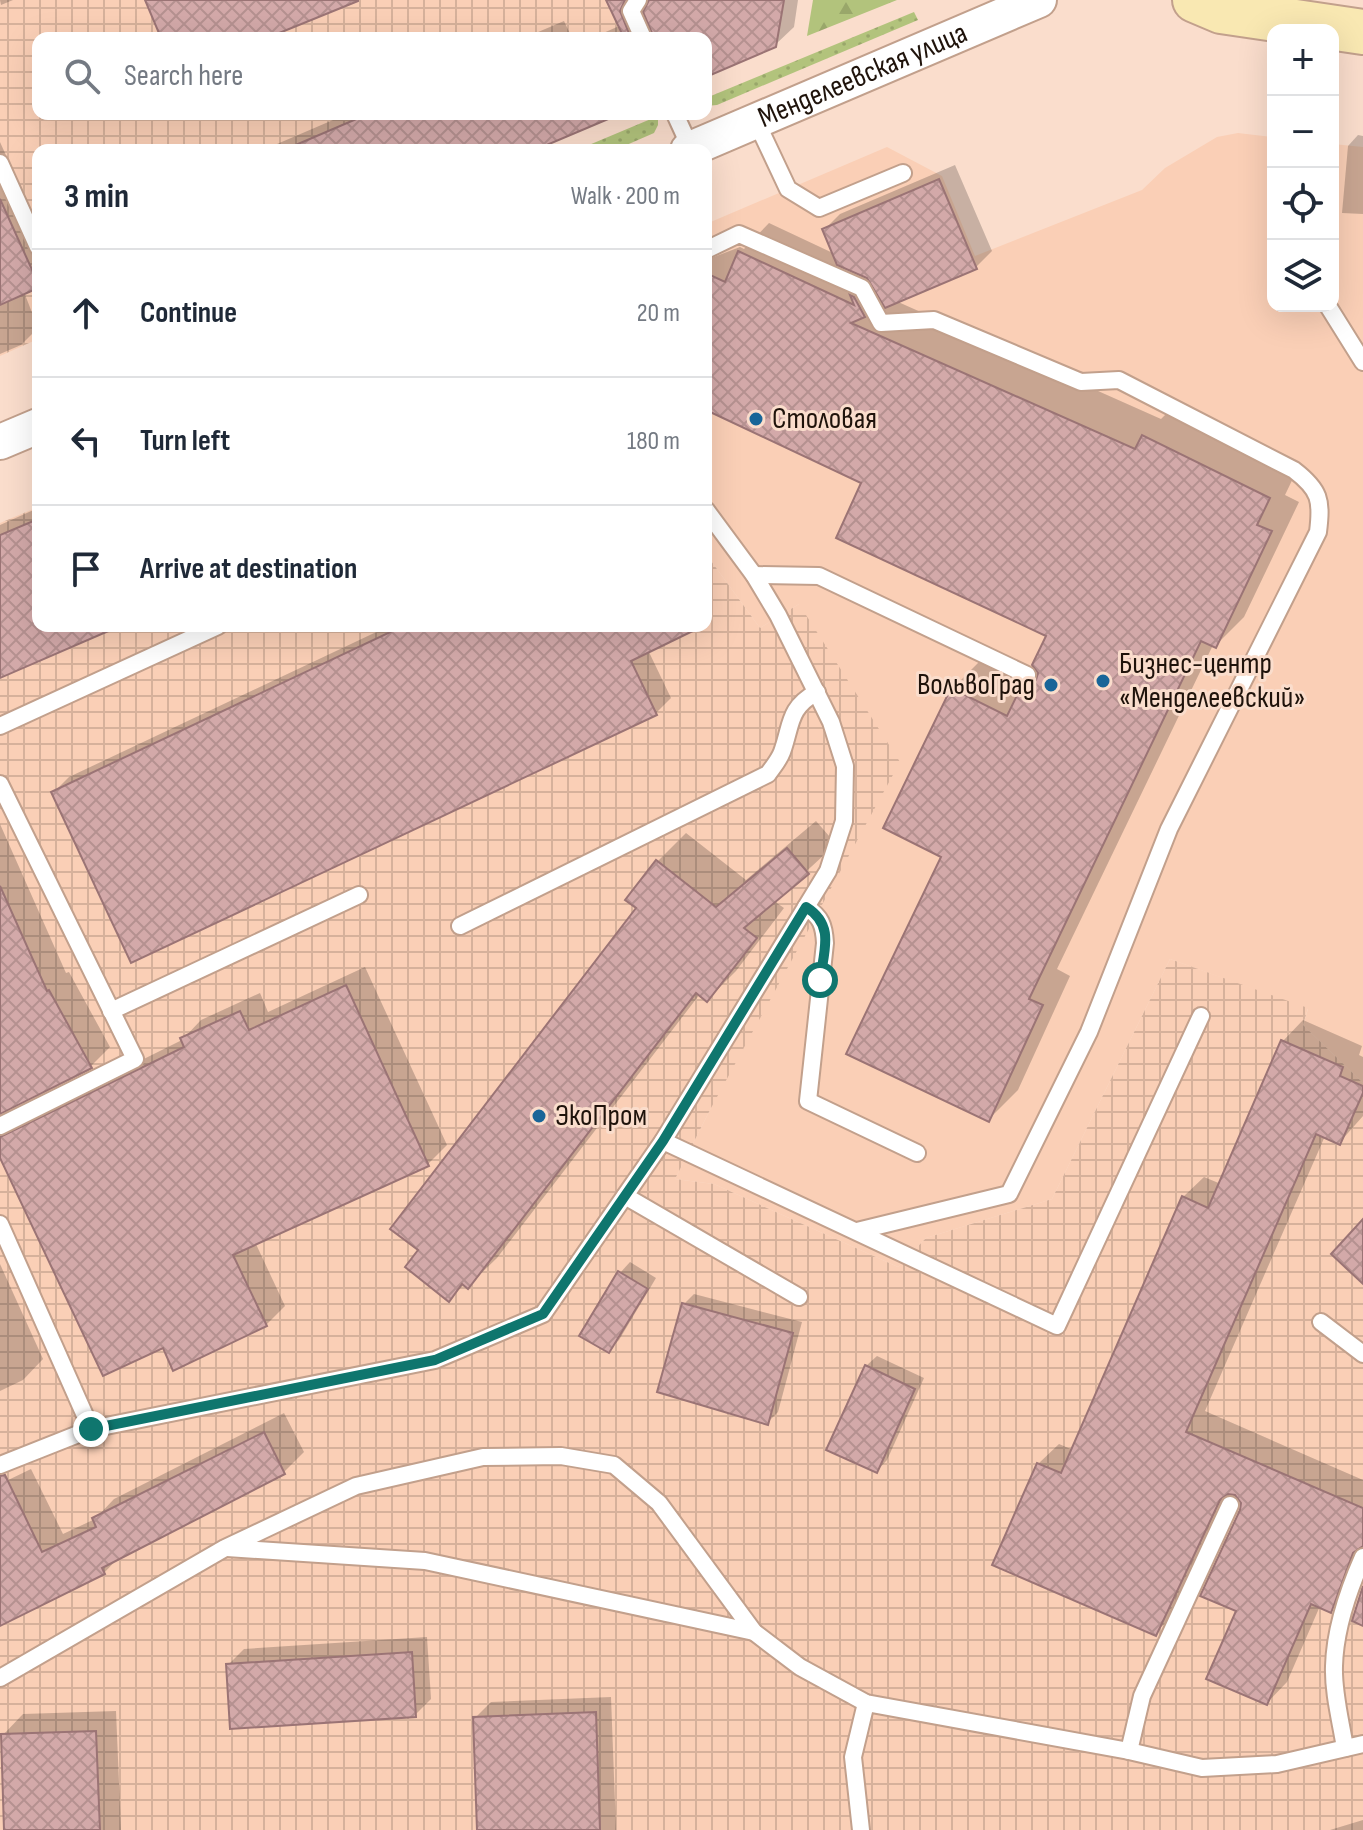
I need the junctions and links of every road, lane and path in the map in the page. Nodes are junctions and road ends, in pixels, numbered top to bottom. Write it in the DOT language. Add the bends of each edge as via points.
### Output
graph roads {
  1 [pos="638,0"];
  2 [pos="1039,0"];
  3 [pos="1195,0"];
  4 [pos="1299,24"];
  5 [pos="640,32"];
  6 [pos="677,120"];
  7 [pos="756,121"];
  8 [pos="687,144"];
  9 [pos="701,144"];
  10 [pos="0,163"];
  11 [pos="903,173"];
  12 [pos="32,234"];
  13 [pos="712,247"];
  14 [pos="1332,312"];
  15 [pos="1363,362"];
  16 [pos="32,429"];
  17 [pos="0,442"];
  18 [pos="712,518"];
  19 [pos="754,575"];
  20 [pos="205,632"];
  21 [pos="1027,675"];
  22 [pos="817,692"];
  23 [pos="0,726"];
  24 [pos="0,784"];
  25 [pos="359,895"];
  26 [pos="806,907"];
  27 [pos="460,926"];
  28 [pos="111,1011"];
  29 [pos="1201,1016"];
  30 [pos="0,1126"];
  31 [pos="663,1141"];
  32 [pos="917,1153"];
  33 [pos="625,1196"];
  34 [pos="0,1224"];
  35 [pos="857,1231"];
  36 [pos="799,1297"];
  37 [pos="1321,1322"];
  38 [pos="1363,1354"];
  39 [pos="91,1429"];
  40 [pos="0,1465"];
  41 [pos="1230,1505"];
  42 [pos="225,1548"];
  43 [pos="1363,1557"];
  44 [pos="754,1632"];
  45 [pos="0,1678"];
  46 [pos="866,1703"];
  47 [pos="1363,1744"];
  48 [pos="1345,1748"];
  49 [pos="1129,1751"];
  50 [pos="861,1830"];
  1 -- 5 [label="lane" via="631,11"];
  2 -- 7 [label="street, Менделеевская улица"];
  3 -- 4 [label="street" via="1221,11"];
  6 -- 8 [label="lane"];
  7 -- 9 [label="street, Менделеевская улица"];
  7 -- 11 [label="lane" via="788,189 819,208"];
  10 -- 12 [label="lane"];
  13 -- 35 [label="lane" via="739,234 862,288 881,323 934,320 1081,382 1119,380 1294,470 1313,485 1321,506 1318,532 1169,829 1089,1032 1009,1194"];
  14 -- 15 [label="lane"];
  16 -- 17 [label="street"];
  18 -- 19 [label="lane"];
  19 -- 21 [label="lane" via="819,576"];
  19 -- 22 [label="lane"];
  20 -- 23 [label="lane"];
  22 -- 26 [label="lane" via="845,766 844,821 828,871"];
  22 -- 27 [label="lane" via="801,701 792,715 781,755 768,774"];
  24 -- 28 [label="lane"];
  25 -- 28 [label="lane"];
  26 -- 31 [label="lane"];
  26 -- 32 [label="lane" via="825,927 808,1101"];
  28 -- 30 [label="lane" via="135,1059"];
  29 -- 35 [label="lane" via="1057,1326"];
  31 -- 33 [label="lane"];
  31 -- 35 [label="lane"];
  33 -- 36 [label="lane"];
  33 -- 39 [label="lane" via="543,1314 435,1360"];
  34 -- 39 [label="lane"];
  37 -- 38 [label="lane"];
  39 -- 40 [label="lane"];
  41 -- 49 [label="lane" via="1142,1696"];
  42 -- 44 [label="lane" via="425,1561"];
  42 -- 44 [label="lane" via="356,1486 483,1457 561,1456 614,1465 659,1503"];
  42 -- 45 [label="lane"];
  43 -- 48 [label="lane" via="1338,1630 1334,1668"];
  44 -- 46 [label="lane" via="800,1667"];
  46 -- 49 [label="lane"];
  46 -- 50 [label="lane" via="853,1757"];
  47 -- 48 [label="lane"];
  48 -- 49 [label="lane" via="1277,1764 1202,1768"];
}
